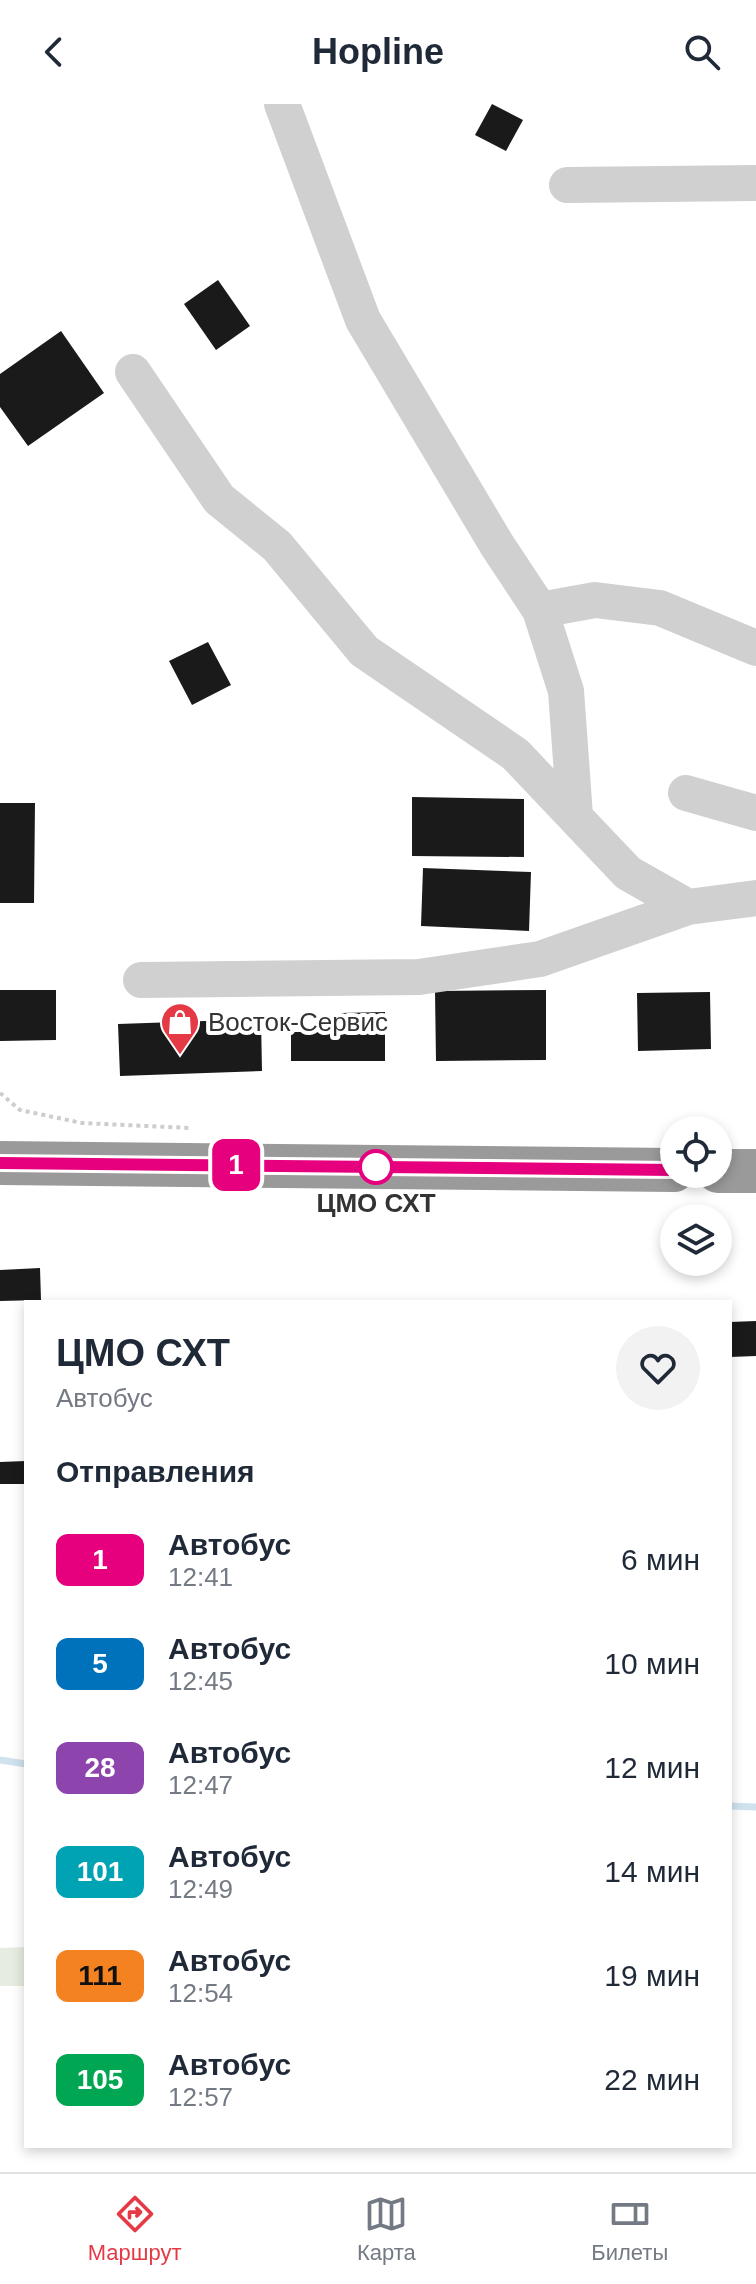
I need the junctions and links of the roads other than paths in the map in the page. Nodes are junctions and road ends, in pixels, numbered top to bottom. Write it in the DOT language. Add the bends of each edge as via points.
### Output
graph roads {
  1 [pos="282,104"];
  2 [pos="756,183"];
  3 [pos="567,185"];
  4 [pos="133,372"];
  5 [pos="540,610"];
  6 [pos="756,648"];
  7 [pos="686,793"];
  8 [pos="756,813"];
  9 [pos="575,816"];
  10 [pos="756,898"];
  11 [pos="688,907"];
  12 [pos="141,980"];
  13 [pos="0,1163"];
  14 [pos="660,1170"];
  15 [pos="732,1171"];
  16 [pos="756,1171"];
  1 -- 5 [label="lane" via="363,320"];
  2 -- 3 [label="lane"];
  4 -- 9 [label="lane" via="219,499 277,546 364,651 515,754"];
  5 -- 6 [label="lane" via="595,600 660,608"];
  5 -- 9 [label="lane" via="566,691"];
  7 -- 8 [label="lane"];
  9 -- 11 [label="lane" via="628,873"];
  10 -- 11 [label="lane"];
  11 -- 12 [label="lane" via="540,959 419,977"];
  13 -- 14 [label="highway"];
  15 -- 16 [label="highway"];
}
